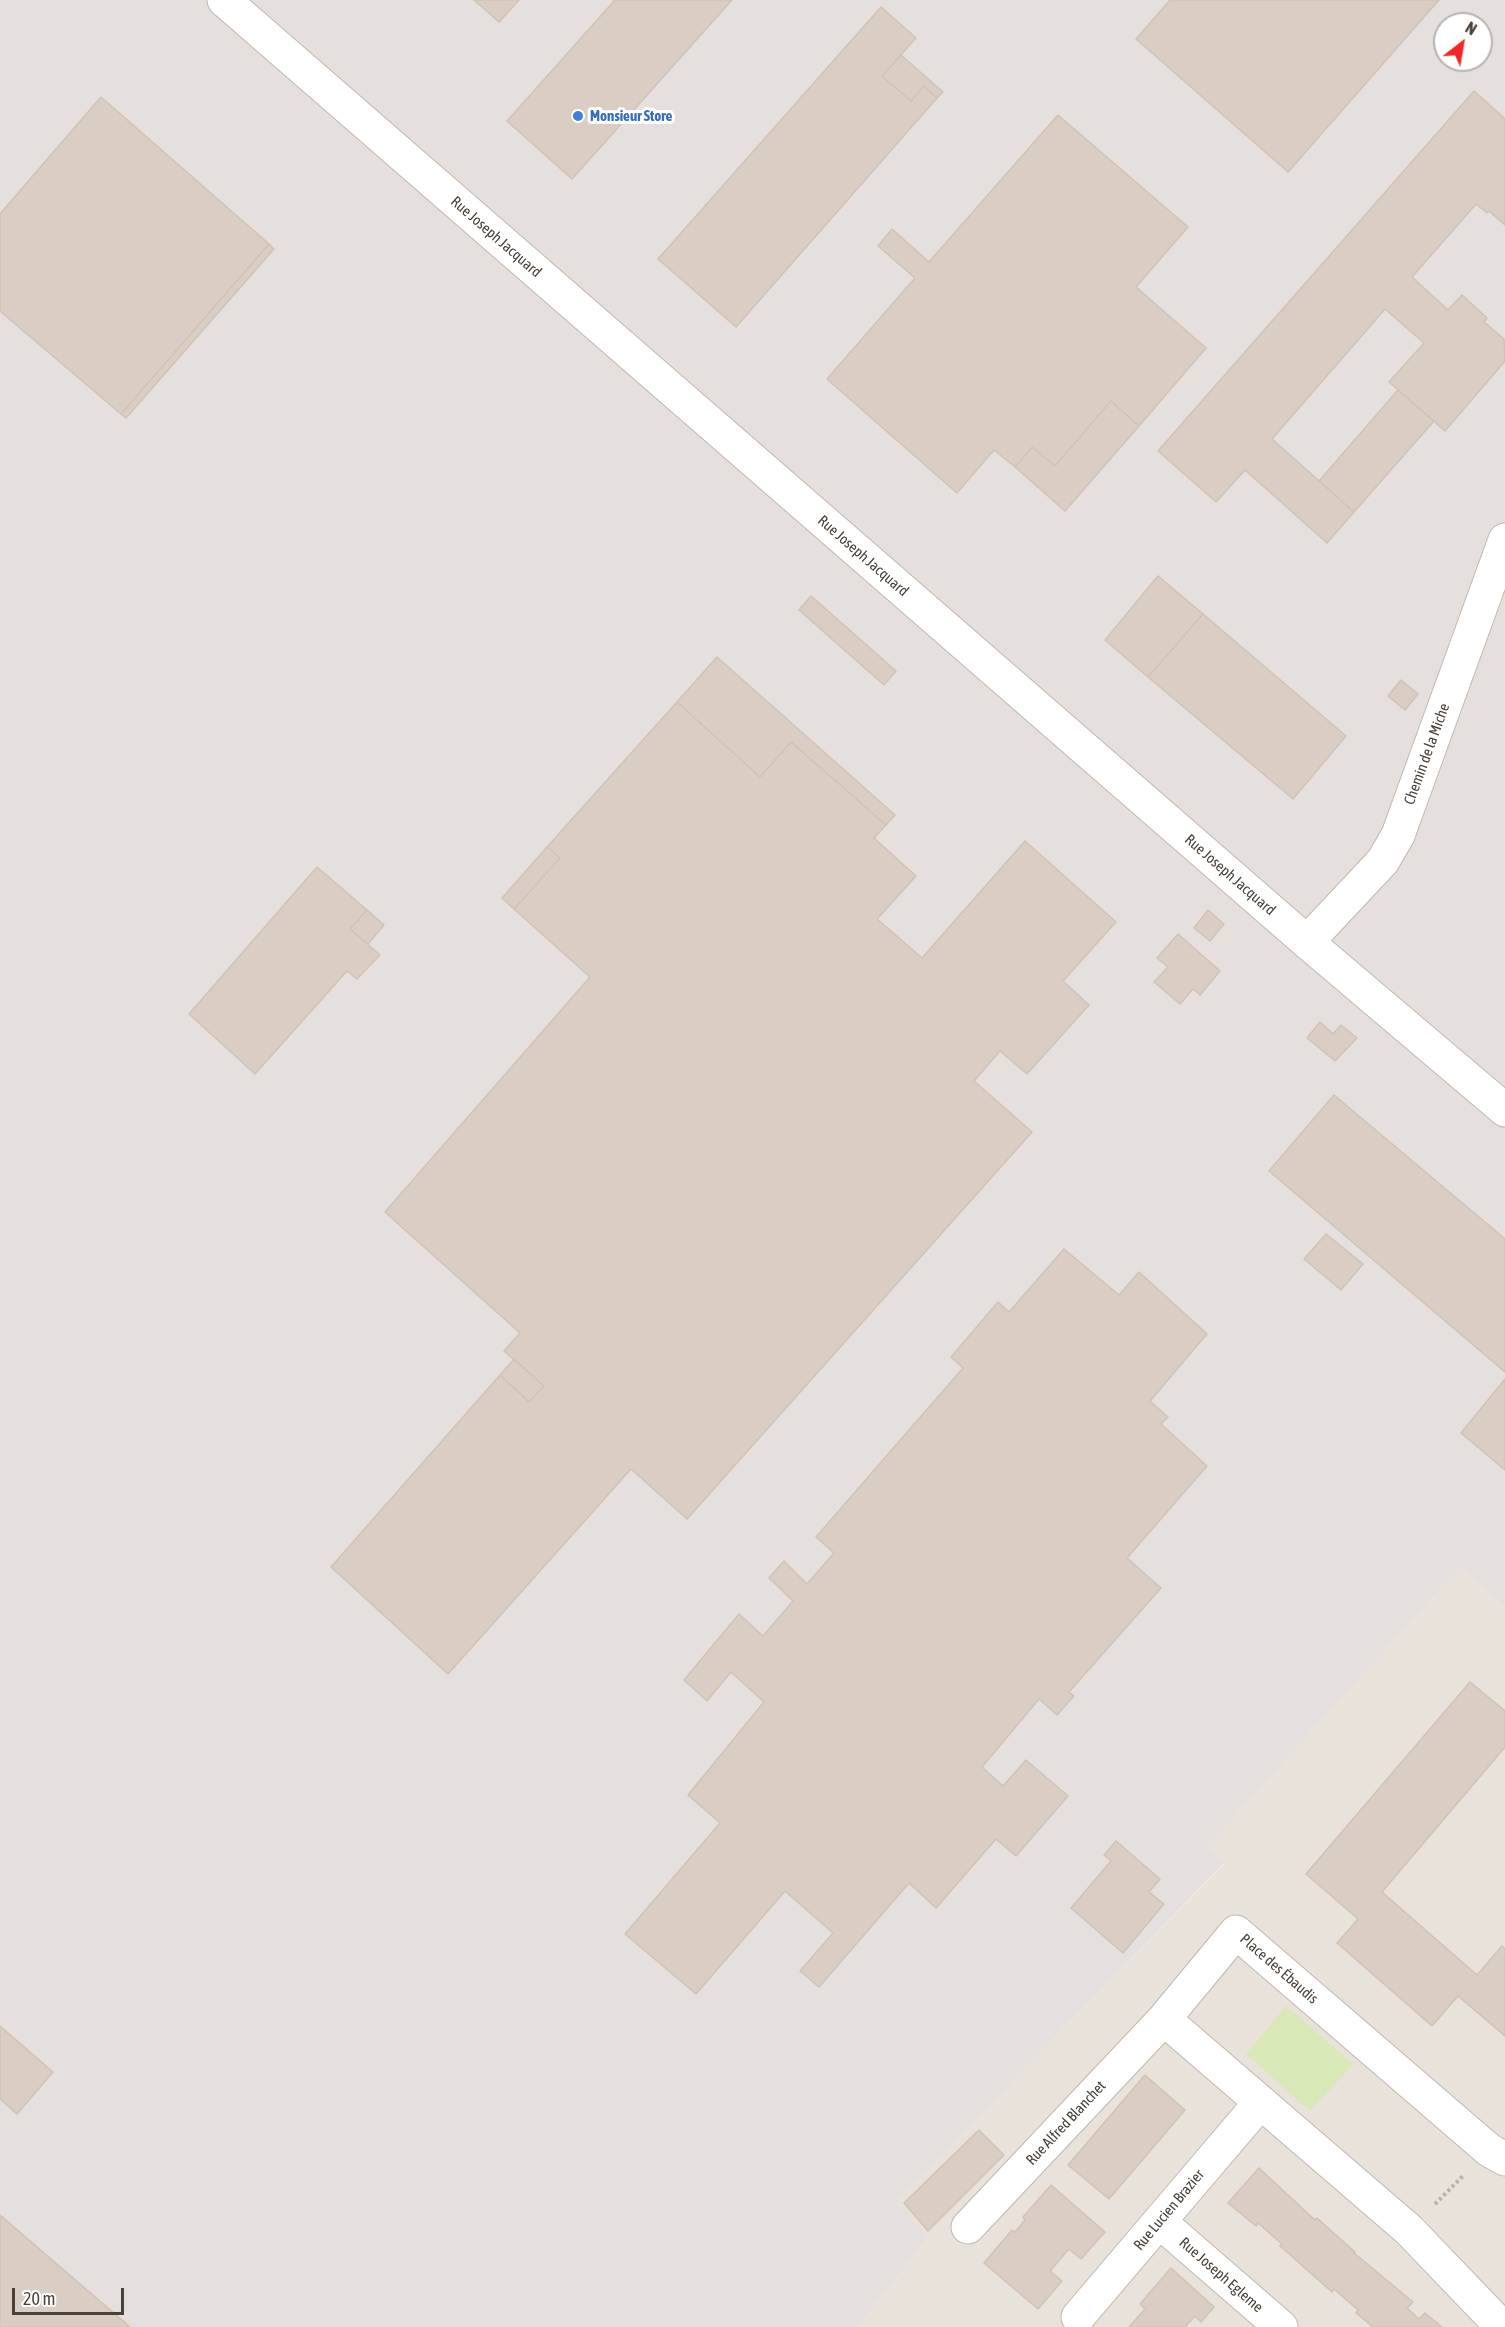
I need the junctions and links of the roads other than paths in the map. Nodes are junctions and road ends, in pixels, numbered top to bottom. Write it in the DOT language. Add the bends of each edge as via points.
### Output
graph roads {
  1 [pos="224,0"];
  2 [pos="1505,540"];
  3 [pos="1307,942"];
  4 [pos="1505,1110"];
  5 [pos="1164,2019"];
  6 [pos="1260,2103"];
  7 [pos="1497,2154"];
  8 [pos="1160,2222"];
  9 [pos="968,2227"];
  10 [pos="1078,2318"];
  11 [pos="1281,2327"];
  12 [pos="1502,2327"];
  1 -- 3 [label="street, Rue Joseph Jacquard"];
  2 -- 3 [label="street, Chemin de la Miche" via="1398,835 1383,861"];
  3 -- 4 [label="street, Rue Joseph Jacquard"];
  5 -- 6 [label="street"];
  5 -- 7 [label="street, Place des Ébaudis" via="1236,1932"];
  5 -- 9 [label="street, Rue Alfred Blanchet"];
  6 -- 8 [label="street, Rue Lucien Brazier"];
  6 -- 12 [label="street" via="1409,2230"];
  8 -- 10 [label="street, Rue Lucien Brazier"];
  8 -- 11 [label="street, Rue Joseph Egleme"];
}
